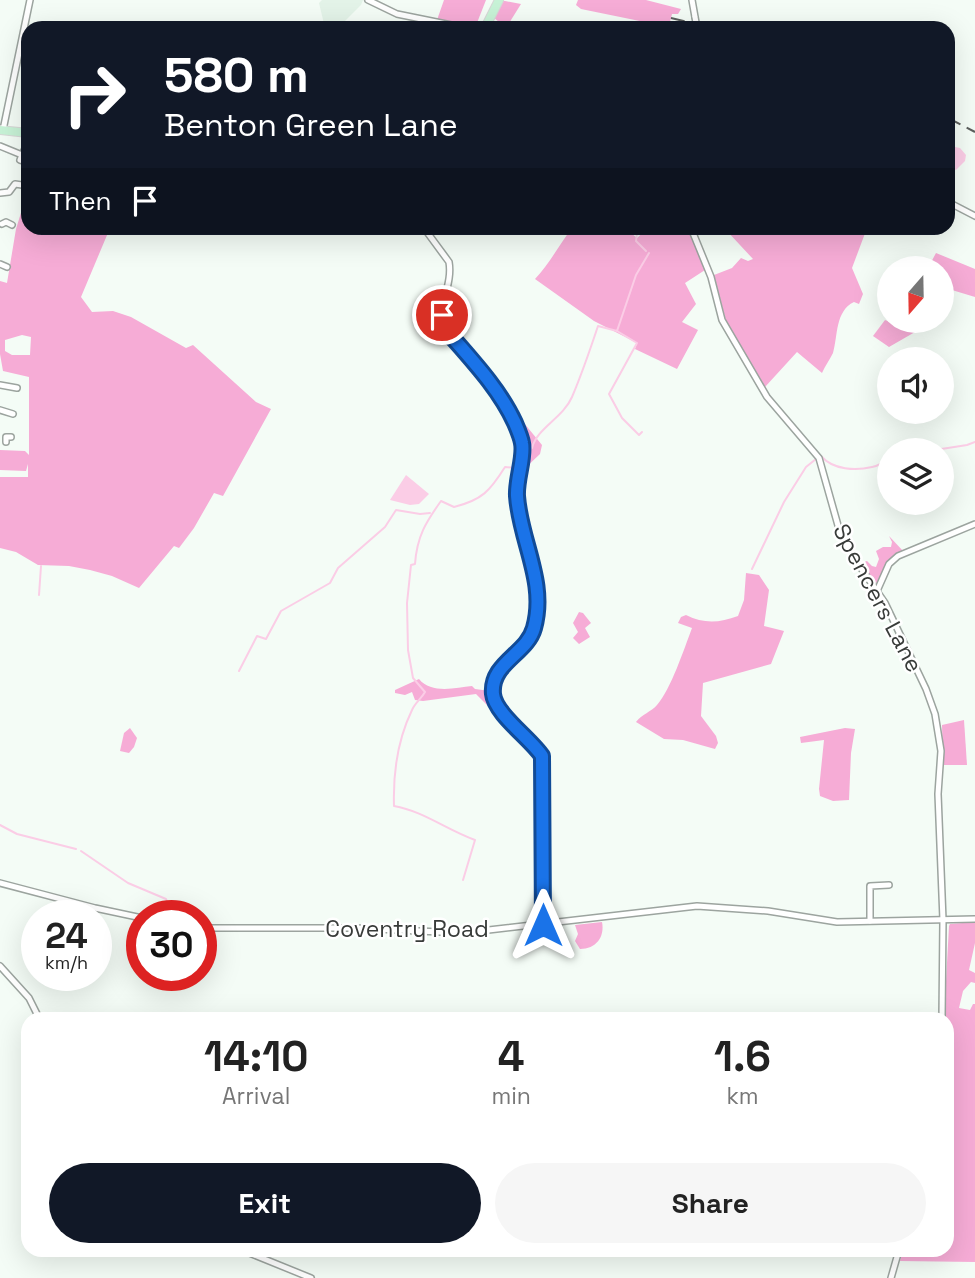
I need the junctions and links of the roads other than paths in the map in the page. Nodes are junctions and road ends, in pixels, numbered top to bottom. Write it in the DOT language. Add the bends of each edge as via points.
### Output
graph roads {
  1 [pos="30,0"];
  2 [pos="499,0"];
  3 [pos="692,0"];
  4 [pos="371,1"];
  5 [pos="25,21"];
  6 [pos="432,21"];
  7 [pos="488,21"];
  8 [pos="696,21"];
  9 [pos="21,40"];
  10 [pos="1,130"];
  11 [pos="21,132"];
  12 [pos="0,146"];
  13 [pos="21,155"];
  14 [pos="21,185"];
  15 [pos="0,193"];
  16 [pos="955,206"];
  17 [pos="975,216"];
  18 [pos="1,225"];
  19 [pos="12,225"];
  20 [pos="429,235"];
  21 [pos="694,235"];
  22 [pos="0,264"];
  23 [pos="7,267"];
  24 [pos="0,385"];
  25 [pos="17,388"];
  26 [pos="0,410"];
  27 [pos="13,414"];
  28 [pos="0,433"];
  29 [pos="8,439"];
  30 [pos="975,524"];
  31 [pos="877,591"];
  32 [pos="0,883"];
  33 [pos="889,885"];
  34 [pos="126,915"];
  35 [pos="975,919"];
  36 [pos="943,920"];
  37 [pos="870,921"];
  38 [pos="543,925"];
  39 [pos="217,928"];
  40 [pos="0,966"];
  41 [pos="35,1012"];
  42 [pos="942,1012"];
  43 [pos="260,1257"];
  44 [pos="897,1257"];
  45 [pos="311,1278"];
  46 [pos="891,1278"];
  1 -- 5 [label="street"];
  2 -- 7 [label="main road"];
  3 -- 8 [label="street, bridge"];
  4 -- 6 [label="street" via="397,14"];
  9 -- 10 [label="street"];
  10 -- 11 [label="main road"];
  12 -- 13 [label="street"];
  14 -- 15 [label="street" via="12,184 9,192"];
  16 -- 17 [label="street"];
  18 -- 19 [label="street"];
  20 -- 38 [label="street" via="450,267 443,326 505,404 523,444 517,498 535,571 536,617 528,640 499,670 493,695 542,756"];
  21 -- 31 [label="street, Spencers Lane" via="722,320 767,397 819,458 839,529"];
  22 -- 23 [label="street"];
  24 -- 25 [label="street"];
  26 -- 27 [label="street"];
  28 -- 29 [label="street"];
  30 -- 31 [label="street" via="892,561"];
  31 -- 36 [label="street, Spencers Lane" via="926,689 939,726"];
  32 -- 34 [label="street"];
  33 -- 37 [label="street" via="870,886"];
  35 -- 36 [label="street, Coventry Road"];
  36 -- 37 [label="street, Coventry Road"];
  36 -- 42 [label="street, Spencers Lane"];
  37 -- 38 [label="street, Coventry Road" via="837,922 708,906"];
  38 -- 39 [label="street, Coventry Road" via="440,932"];
  40 -- 41 [label="street" via="26,994"];
  43 -- 45 [label="street"];
  44 -- 46 [label="street"];
}
